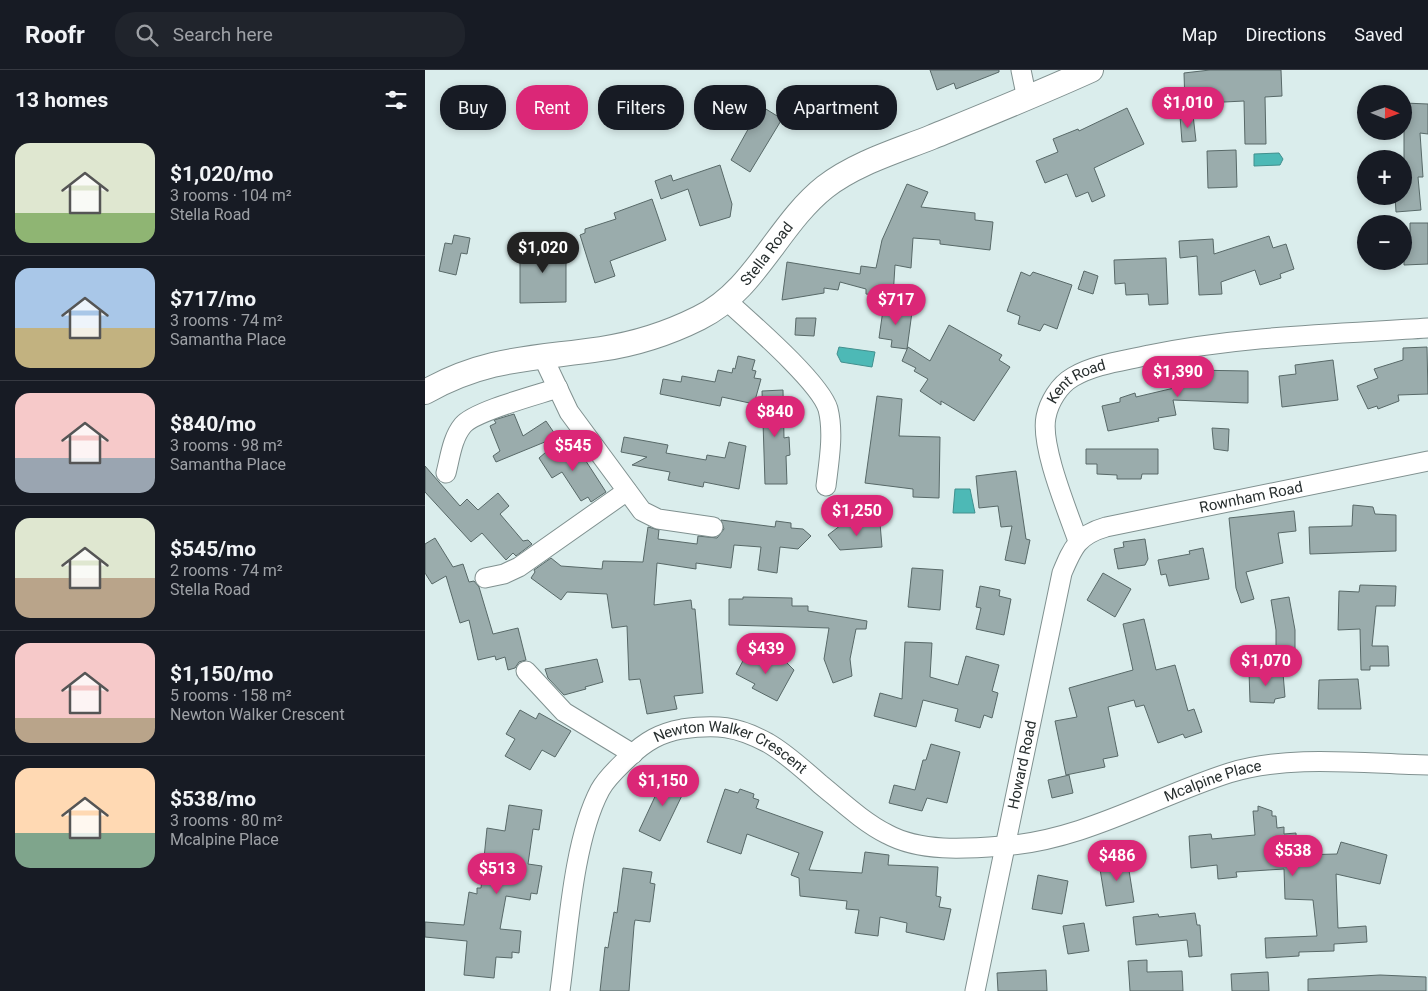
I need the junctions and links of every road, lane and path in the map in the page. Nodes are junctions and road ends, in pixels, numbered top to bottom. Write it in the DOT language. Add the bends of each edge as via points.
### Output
graph roads {
  1 [pos="1021,70"];
  2 [pos="1091,70"];
  3 [pos="1027,99"];
  4 [pos="727,300"];
  5 [pos="1428,328"];
  6 [pos="542,355"];
  7 [pos="557,388"];
  8 [pos="425,392"];
  9 [pos="1428,460"];
  10 [pos="446,473"];
  11 [pos="826,486"];
  12 [pos="627,491"];
  13 [pos="713,526"];
  14 [pos="1078,541"];
  15 [pos="485,578"];
  16 [pos="526,672"];
  17 [pos="633,754"];
  18 [pos="1428,765"];
  19 [pos="1004,846"];
  20 [pos="560,991"];
  21 [pos="975,991"];
  1 -- 3 [label="street"];
  2 -- 3 [label="main road, Stella Road"];
  3 -- 4 [label="main road, Stella Road" via="870,162 826,186 811,199"];
  4 -- 6 [label="main road, Stella Road" via="700,318 662,334 602,349"];
  4 -- 11 [label="street" via="822,396 830,426"];
  5 -- 14 [label="street, Kent Road" via="1233,341 1119,362 1070,378 1054,397 1045,428 1053,465"];
  6 -- 7 [label="street"];
  6 -- 8 [label="main road, Stella Road" via="488,365"];
  7 -- 10 [label="street" via="464,423"];
  7 -- 12 [label="street" via="569,412"];
  9 -- 14 [label="street, Rownham Road" via="1107,527 1089,532"];
  12 -- 13 [label="street" via="649,515"];
  12 -- 15 [label="street" via="519,567"];
  14 -- 19 [label="street, Howard Road" via="1062,573"];
  16 -- 17 [label="street" via="564,712"];
  17 -- 19 [label="street, Newton Walker Crescent" via="663,732 709,726 737,729 769,744 888,835 931,847"];
  17 -- 20 [label="street, Newton Walker Crescent" via="601,787 586,824"];
  18 -- 19 [label="street, Mcalpine Place" via="1262,765 1228,773 1075,830"];
  19 -- 21 [label="street, Howard Road"];
}
